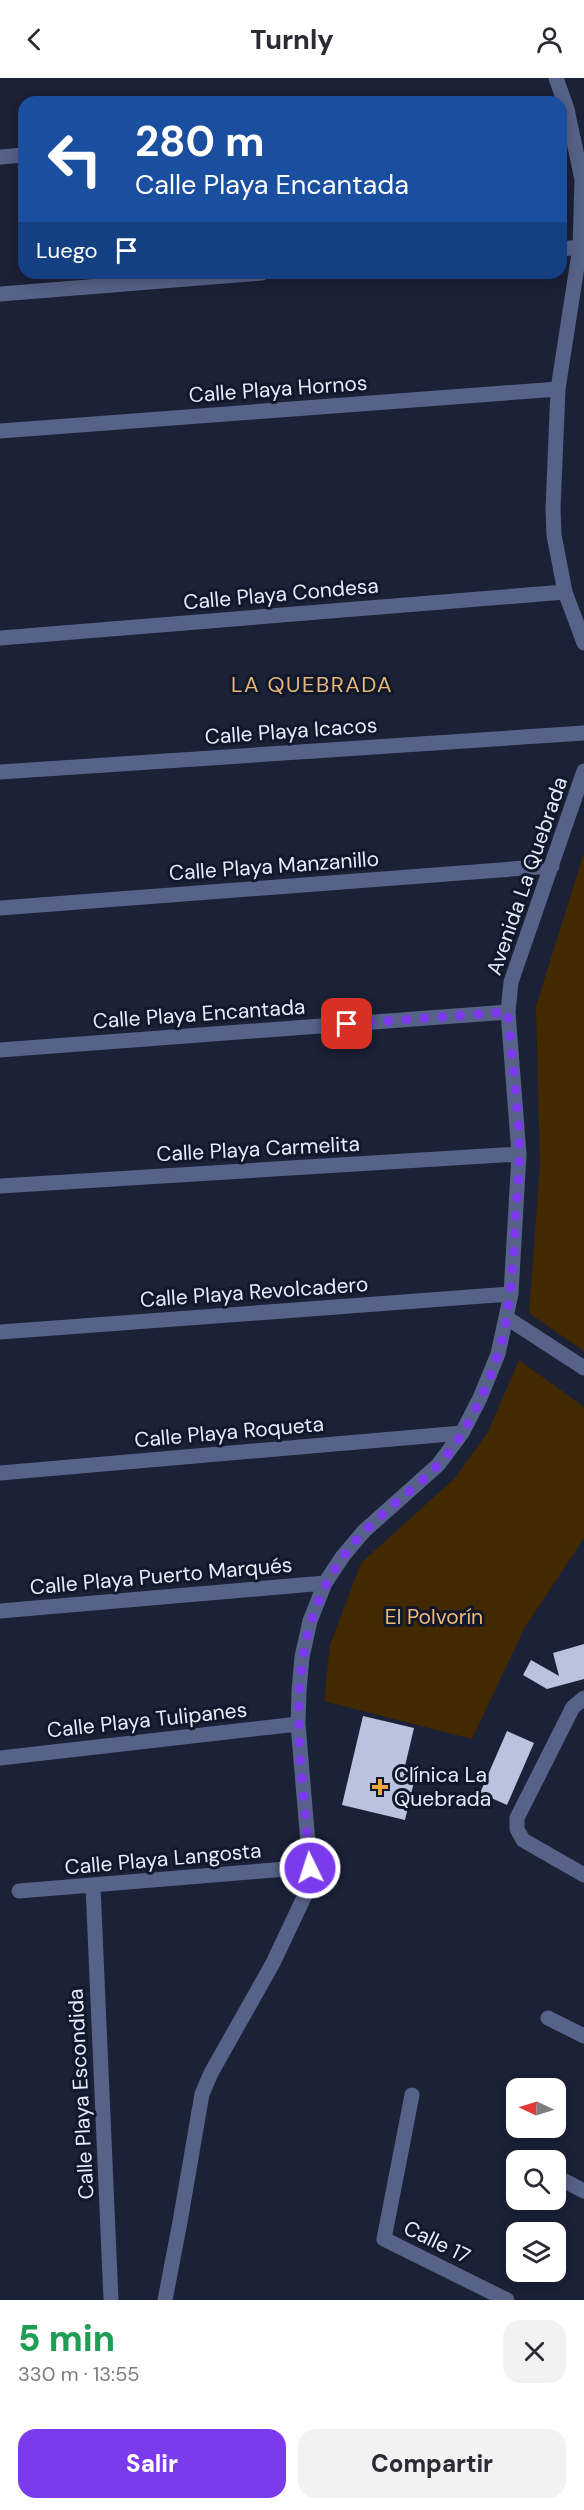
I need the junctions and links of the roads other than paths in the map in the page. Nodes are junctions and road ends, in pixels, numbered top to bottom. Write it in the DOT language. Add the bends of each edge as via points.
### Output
graph roads {
  1 [pos="556,78"];
  2 [pos="561,96"];
  3 [pos="567,120"];
  4 [pos="18,156"];
  5 [pos="0,157"];
  6 [pos="583,180"];
  7 [pos="580,247"];
  8 [pos="567,248"];
  9 [pos="187,279"];
  10 [pos="0,294"];
  11 [pos="558,389"];
  12 [pos="0,431"];
  13 [pos="565,592"];
  14 [pos="0,638"];
  15 [pos="584,643"];
  16 [pos="584,733"];
  17 [pos="584,771"];
  18 [pos="0,772"];
  19 [pos="552,866"];
  20 [pos="0,908"];
  21 [pos="508,1012"];
  22 [pos="0,1050"];
  23 [pos="519,1154"];
  24 [pos="0,1186"];
  25 [pos="511,1294"];
  26 [pos="507,1318"];
  27 [pos="0,1332"];
  28 [pos="584,1368"];
  29 [pos="462,1433"];
  30 [pos="0,1473"];
  31 [pos="326,1583"];
  32 [pos="0,1611"];
  33 [pos="584,1698"];
  34 [pos="298,1724"];
  35 [pos="0,1758"];
  36 [pos="310,1868"];
  37 [pos="584,1875"];
  38 [pos="93,1886"];
  39 [pos="20,1891"];
  40 [pos="548,2018"];
  41 [pos="584,2036"];
  42 [pos="412,2095"];
  43 [pos="566,2182"];
  44 [pos="584,2191"];
  45 [pos="111,2300"];
  46 [pos="165,2300"];
  47 [pos="507,2300"];
  1 -- 2 [label="street"];
  3 -- 6 [label="street"];
  4 -- 5 [label="street"];
  6 -- 7 [label="street"];
  7 -- 8 [label="street"];
  7 -- 11 [label="street"];
  9 -- 10 [label="street"];
  11 -- 12 [label="street, Calle Playa Hornos"];
  11 -- 13 [label="street" via="553,508"];
  13 -- 14 [label="street, Calle Playa Condesa"];
  13 -- 15 [label="street"];
  16 -- 18 [label="street, Calle Playa Icacos"];
  17 -- 19 [label="street, Avenida La Quebrada"];
  19 -- 20 [label="street, Calle Playa Manzanillo"];
  19 -- 21 [label="street, Avenida La Quebrada" via="511,982"];
  21 -- 22 [label="street, Calle Playa Encantada"];
  21 -- 23 [label="street, Avenida La Quebrada"];
  23 -- 24 [label="street, Calle Playa Carmelita"];
  23 -- 25 [label="street, Avenida La Quebrada"];
  25 -- 26 [label="street, Avenida La Quebrada"];
  25 -- 27 [label="street, Calle Playa Revolcadero"];
  26 -- 28 [label="street"];
  26 -- 29 [label="street, Avenida La Quebrada" via="498,1354"];
  29 -- 30 [label="street, Calle Playa Roqueta"];
  29 -- 31 [label="street, Avenida La Quebrada" via="438,1465 364,1531"];
  31 -- 32 [label="street, Calle Playa Puerto Marqués"];
  31 -- 34 [label="street, Avenida La Quebrada" via="310,1621 302,1657"];
  33 -- 37 [label="street" via="573,1707 517,1818 523,1840"];
  34 -- 35 [label="street, Calle Playa Tulipanes"];
  34 -- 36 [label="street, Avenida La Quebrada"];
  36 -- 38 [label="street, Calle Playa Langosta"];
  36 -- 46 [label="street, Avenida La Quebrada" via="306,1893 289,1930 202,2094"];
  38 -- 39 [label="street, Calle Playa Langosta"];
  38 -- 45 [label="street, Calle Playa Escondida"];
  40 -- 41 [label="street"];
  42 -- 47 [label="street, Calle 17" via="384,2239"];
  43 -- 44 [label="street"];
}
